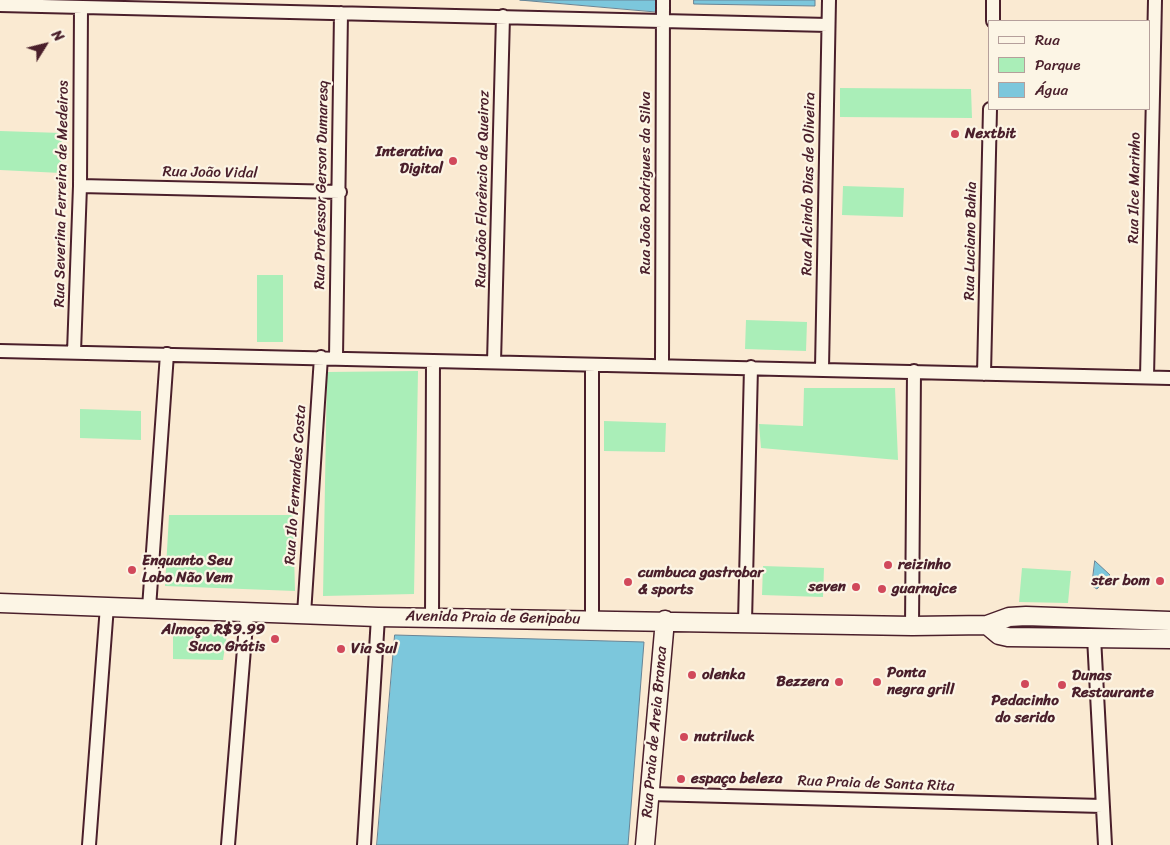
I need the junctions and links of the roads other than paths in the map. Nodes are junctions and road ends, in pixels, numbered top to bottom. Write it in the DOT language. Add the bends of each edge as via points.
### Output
graph roads {
  1 [pos="663,0"];
  2 [pos="829,0"];
  3 [pos="993,0"];
  4 [pos="1155,0"];
  5 [pos="0,5"];
  6 [pos="81,7"];
  7 [pos="340,13"];
  8 [pos="503,16"];
  9 [pos="662,20"];
  10 [pos="993,20"];
  11 [pos="828,25"];
  12 [pos="990,110"];
  13 [pos="80,186"];
  14 [pos="340,192"];
  15 [pos="0,351"];
  16 [pos="74,352"];
  17 [pos="167,354"];
  18 [pos="321,357"];
  19 [pos="336,357"];
  20 [pos="433,361"];
  21 [pos="494,362"];
  22 [pos="592,365"];
  23 [pos="662,365"];
  24 [pos="751,367"];
  25 [pos="822,368"];
  26 [pos="914,371"];
  27 [pos="984,374"];
  28 [pos="1148,377"];
  29 [pos="1170,378"];
  30 [pos="0,603"];
  31 [pos="107,606"];
  32 [pos="149,608"];
  33 [pos="247,612"];
  34 [pos="304,614"];
  35 [pos="378,617"];
  36 [pos="432,618"];
  37 [pos="592,619"];
  38 [pos="665,620"];
  39 [pos="1170,621"];
  40 [pos="744,622"];
  41 [pos="987,625"];
  42 [pos="912,626"];
  43 [pos="1094,637"];
  44 [pos="1170,639"];
  45 [pos="650,794"];
  46 [pos="1102,806"];
  47 [pos="89,845"];
  48 [pos="228,845"];
  49 [pos="364,845"];
  50 [pos="645,845"];
  51 [pos="1105,845"];
  1 -- 9 [label="street, Rua João Rodrigues da Silva"];
  2 -- 11 [label="street, Rua Alcindo Dias de Oliveira"];
  3 -- 10 [label="street"];
  4 -- 28 [label="street, Rua Ilce Marinho"];
  5 -- 6 [label="street"];
  6 -- 7 [label="street"];
  6 -- 13 [label="street, Rua Severina Ferreira de Medeiros"];
  7 -- 8 [label="street"];
  7 -- 14 [label="street, Rua Professor Gerson Dumaresq"];
  8 -- 9 [label="street"];
  8 -- 21 [label="street, Rua João Florêncio de Queiroz"];
  9 -- 11 [label="street"];
  9 -- 23 [label="street, Rua João Rodrigues da Silva"];
  11 -- 25 [label="street, Rua Alcindo Dias de Oliveira"];
  12 -- 27 [label="street, Rua Luciano Bahia"];
  13 -- 14 [label="street, Rua João Vidal"];
  13 -- 16 [label="street, Rua Severina Ferreira de Medeiros"];
  14 -- 19 [label="street, Rua Professor Gerson Dumaresq"];
  15 -- 16 [label="street"];
  16 -- 17 [label="street"];
  17 -- 18 [label="street"];
  17 -- 32 [label="street"];
  18 -- 19 [label="street"];
  18 -- 34 [label="street, Rua Ilo Fernandes Costa"];
  19 -- 20 [label="street"];
  20 -- 21 [label="street"];
  20 -- 36 [label="street"];
  21 -- 22 [label="street"];
  22 -- 23 [label="street"];
  22 -- 37 [label="street"];
  23 -- 24 [label="street"];
  24 -- 25 [label="street"];
  24 -- 40 [label="street"];
  25 -- 26 [label="street"];
  26 -- 27 [label="street"];
  26 -- 42 [label="street"];
  27 -- 28 [label="street"];
  28 -- 29 [label="street"];
  30 -- 31 [label="main road, Avenida Praia de Genipabu"];
  31 -- 32 [label="main road, Avenida Praia de Genipabu"];
  31 -- 47 [label="street"];
  32 -- 33 [label="main road, Avenida Praia de Genipabu"];
  33 -- 34 [label="main road, Avenida Praia de Genipabu"];
  33 -- 48 [label="street"];
  34 -- 35 [label="main road, Avenida Praia de Genipabu"];
  35 -- 36 [label="main road, Avenida Praia de Genipabu"];
  35 -- 49 [label="street"];
  36 -- 37 [label="main road, Avenida Praia de Genipabu"];
  37 -- 38 [label="main road, Avenida Praia de Genipabu"];
  38 -- 40 [label="main road, Avenida Praia de Genipabu"];
  38 -- 45 [label="main road, Rua Praia de Areia Branca"];
  39 -- 41 [label="main road, Avenida Praia de Genipabu" via="1026,616 1009,617"];
  40 -- 42 [label="main road, Avenida Praia de Genipabu"];
  41 -- 42 [label="main road, Avenida Praia de Genipabu"];
  41 -- 43 [label="main road" via="1008,637"];
  43 -- 44 [label="main road"];
  43 -- 46 [label="street"];
  45 -- 46 [label="street, Rua Praia de Santa Rita"];
  45 -- 50 [label="main road, Rua Praia de Areia Branca"];
  46 -- 51 [label="street"];
}
